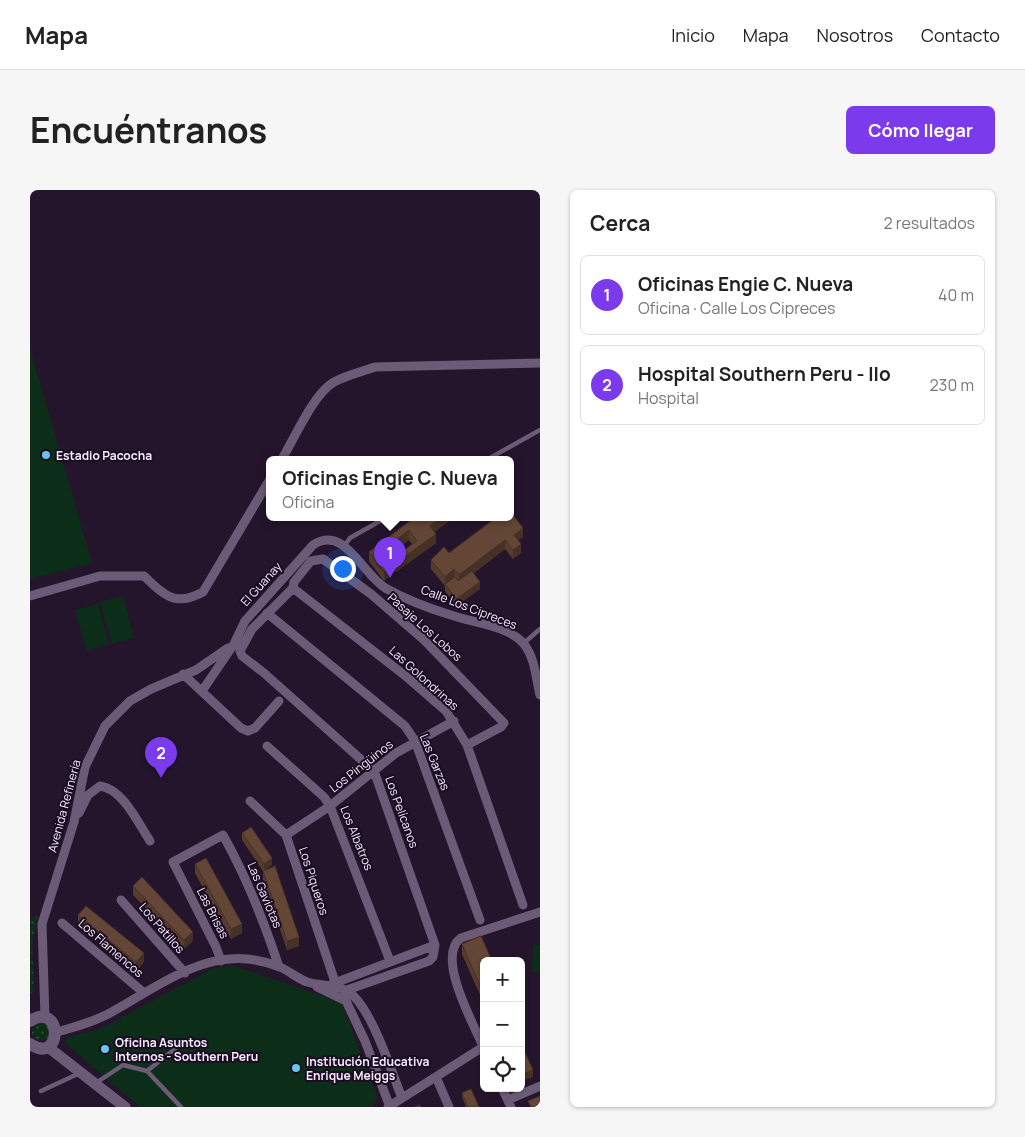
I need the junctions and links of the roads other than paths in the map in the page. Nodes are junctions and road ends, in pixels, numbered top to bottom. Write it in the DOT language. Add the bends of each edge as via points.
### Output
graph roads {
  1 [pos="540,364"];
  2 [pos="540,430"];
  3 [pos="284,456"];
  4 [pos="493,456"];
  5 [pos="266,486"];
  6 [pos="380,521"];
  7 [pos="345,545"];
  8 [pos="293,588"];
  9 [pos="30,596"];
  10 [pos="267,613"];
  11 [pos="540,630"];
  12 [pos="234,644"];
  13 [pos="523,644"];
  14 [pos="183,674"];
  15 [pos="202,691"];
  16 [pos="540,695"];
  17 [pos="279,701"];
  18 [pos="454,721"];
  19 [pos="415,741"];
  20 [pos="467,745"];
  21 [pos="267,746"];
  22 [pos="374,771"];
  23 [pos="250,801"];
  24 [pos="330,806"];
  25 [pos="74,822"];
  26 [pos="223,835"];
  27 [pos="286,835"];
  28 [pos="150,841"];
  29 [pos="121,900"];
  30 [pos="523,905"];
  31 [pos="540,912"];
  32 [pos="480,920"];
  33 [pos="62,923"];
  34 [pos="435,945"];
  35 [pos="221,961"];
  36 [pos="390,961"];
  37 [pos="279,966"];
  38 [pos="184,973"];
  39 [pos="330,986"];
  40 [pos="144,994"];
  41 [pos="343,994"];
  42 [pos="45,1017"];
  43 [pos="30,1021"];
  44 [pos="56,1032"];
  45 [pos="480,1033"];
  46 [pos="30,1045"];
  47 [pos="48,1047"];
  48 [pos="176,1049"];
  49 [pos="480,1050"];
  50 [pos="148,1071"];
  51 [pos="82,1073"];
  52 [pos="436,1077"];
  53 [pos="95,1084"];
  54 [pos="540,1086"];
  55 [pos="41,1091"];
  56 [pos="504,1092"];
  57 [pos="402,1098"];
  58 [pos="509,1104"];
  59 [pos="125,1107"];
  60 [pos="181,1107"];
  61 [pos="389,1107"];
  62 [pos="450,1107"];
  1 -- 3 [label="street" via="374,367 332,383 320,395"];
  2 -- 4 [label="lane"];
  5 -- 9 [label="street" via="203,592 189,599 175,599 161,592 144,576 100,576"];
  6 -- 7 [label="lane" via="350,538"];
  7 -- 12 [label="street, El Guanay" via="333,539 320,540 313,545 245,621"];
  7 -- 13 [label="street, Calle Los Cipreces" via="369,575 386,589 452,616 491,626"];
  8 -- 10 [label="street, Los Pelícanos"];
  8 -- 18 [label="street, Las Golondrinas" via="408,678"];
  8 -- 20 [label="street, Pasaje Los Lobos" via="311,561 322,559 371,594 423,638 504,723"];
  10 -- 19 [label="street, Las Garzas" via="396,718"];
  10 -- 22 [label="street, Los Pelícanos" via="252,629 240,651 242,656"];
  11 -- 13 [label="lane"];
  12 -- 14 [label="street, Avenida Refinería" via="196,670"];
  12 -- 15 [label="street, El Guanay"];
  13 -- 16 [label="street, Calle Los Cipreces" via="531,656"];
  14 -- 15 [label="street"];
  14 -- 25 [label="street, Avenida Refinería" via="130,701 105,726 85,767"];
  15 -- 17 [label="street" via="248,731 255,728"];
  18 -- 19 [label="street, Los Pingüinos"];
  18 -- 20 [label="street, Las Golondrinas"];
  19 -- 22 [label="street, Los Pingüinos"];
  19 -- 32 [label="street, Las Garzas"];
  20 -- 30 [label="street, Las Golondrinas"];
  21 -- 24 [label="street, Los Albatros"];
  22 -- 24 [label="street, Los Pingüinos"];
  22 -- 34 [label="street, Los Pelícanos"];
  23 -- 27 [label="street, Los Piqueros"];
  24 -- 27 [label="street, Los Pingüinos"];
  24 -- 36 [label="street, Los Albatros"];
  25 -- 28 [label="street" via="88,795 100,786 110,787"];
  25 -- 42 [label="street, Avenida Refinería" via="42,924"];
  26 -- 35 [label="street, Las Brisas" via="173,862"];
  26 -- 37 [label="street, Las Gaviotas" via="257,904"];
  27 -- 39 [label="street, Los Piqueros"];
  29 -- 38 [label="street, Los Patillos"];
  31 -- 45 [label="street" via="461,938 455,943 451,969"];
  33 -- 40 [label="street, Los Flamencos"];
  34 -- 36 [label="street"];
  34 -- 41 [label="street" via="429,961"];
  35 -- 37 [label="street" via="245,959"];
  35 -- 38 [label="street"];
  36 -- 39 [label="street"];
  37 -- 39 [label="street" via="307,982"];
  38 -- 40 [label="street"];
  39 -- 41 [label="street"];
  40 -- 44 [label="street" via="101,1017"];
  41 -- 57 [label="street" via="357,998 378,1037"];
  41 -- 61 [label="street" via="365,1041"];
  42 -- 43 [label="main road"];
  42 -- 44 [label="main road" via="52,1021"];
  44 -- 47 [label="main road"];
  46 -- 47 [label="main road" via="39,1049"];
  47 -- 51 [label="street"];
  48 -- 50 [label="lane"];
  49 -- 52 [label="street"];
  50 -- 53 [label="lane" via="122,1065"];
  50 -- 60 [label="lane"];
  51 -- 53 [label="street"];
  51 -- 55 [label="lane"];
  52 -- 57 [label="street"];
  52 -- 62 [label="street"];
  53 -- 59 [label="street"];
  54 -- 58 [label="street"];
  56 -- 58 [label="street"];
  57 -- 61 [label="street"];
}
